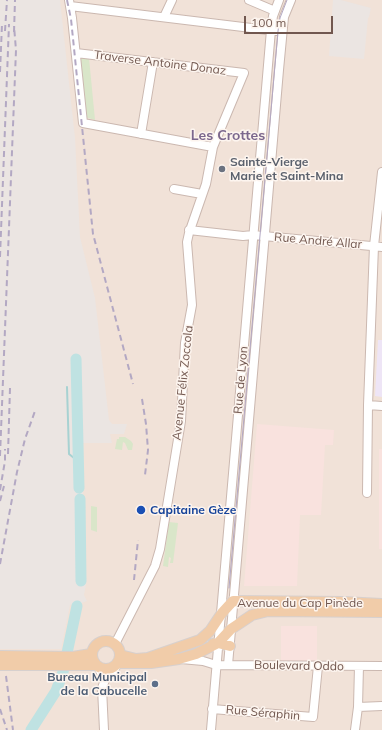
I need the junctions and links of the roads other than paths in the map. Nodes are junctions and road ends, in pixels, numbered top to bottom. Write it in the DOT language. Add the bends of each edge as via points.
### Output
graph roads {
  1 [pos="172,0"];
  2 [pos="249,0"];
  3 [pos="279,0"];
  4 [pos="291,0"];
  5 [pos="69,3"];
  6 [pos="275,11"];
  7 [pos="164,17"];
  8 [pos="271,30"];
  9 [pos="283,32"];
  10 [pos="76,53"];
  11 [pos="153,62"];
  12 [pos="244,73"];
  13 [pos="141,134"];
  14 [pos="213,147"];
  15 [pos="382,172"];
  16 [pos="174,189"];
  17 [pos="202,194"];
  18 [pos="190,228"];
  19 [pos="254,235"];
  20 [pos="265,236"];
  21 [pos="378,246"];
  22 [pos="368,405"];
  23 [pos="382,406"];
  24 [pos="367,493"];
  25 [pos="233,601"];
  26 [pos="382,604"];
  27 [pos="382,612"];
  28 [pos="222,613"];
  29 [pos="231,629"];
  30 [pos="218,643"];
  31 [pos="115,644"];
  32 [pos="187,645"];
  33 [pos="230,646"];
  34 [pos="91,654"];
  35 [pos="0,656"];
  36 [pos="179,659"];
  37 [pos="118,661"];
  38 [pos="56,664"];
  39 [pos="72,664"];
  40 [pos="0,665"];
  41 [pos="216,665"];
  42 [pos="228,665"];
  43 [pos="93,666"];
  44 [pos="318,666"];
  45 [pos="359,666"];
  46 [pos="382,666"];
  47 [pos="0,669"];
  48 [pos="105,680"];
  49 [pos="382,706"];
  50 [pos="358,707"];
  51 [pos="212,709"];
  52 [pos="104,730"];
  53 [pos="211,730"];
  54 [pos="355,730"];
  1 -- 7 [label="street"];
  2 -- 6 [label="street"];
  3 -- 6 [label="street, Rue de Lyon"];
  4 -- 9 [label="street, Rue de Lyon" via="284,17"];
  5 -- 7 [label="street"];
  5 -- 10 [label="street"];
  6 -- 8 [label="street, Rue de Lyon"];
  7 -- 8 [label="street"];
  8 -- 9 [label="street"];
  8 -- 19 [label="street, Rue de Lyon"];
  9 -- 20 [label="street, Rue de Lyon"];
  10 -- 11 [label="street, Traverse Antoine Donaz"];
  10 -- 13 [label="street" via="83,123"];
  11 -- 12 [label="street, Traverse Antoine Donaz"];
  11 -- 13 [label="street"];
  12 -- 14 [label="street, Avenue Félix Zoccola"];
  13 -- 14 [label="street"];
  14 -- 17 [label="street, Avenue Félix Zoccola"];
  15 -- 21 [label="street"];
  16 -- 17 [label="street"];
  17 -- 18 [label="street, Avenue Félix Zoccola"];
  18 -- 19 [label="street, Rue André Allar" via="244,230"];
  18 -- 31 [label="street, Avenue Félix Zoccola" via="187,242 192,305 185,343 181,421 160,549 152,572"];
  19 -- 20 [label="street, Rue André Allar"];
  19 -- 28 [label="street, Rue de Lyon"];
  20 -- 21 [label="street, Rue André Allar"];
  20 -- 25 [label="street, Rue de Lyon"];
  21 -- 22 [label="street" via="371,325"];
  22 -- 23 [label="street"];
  22 -- 24 [label="street"];
  25 -- 26 [label="main road, Avenue du Cap Pinède"];
  25 -- 28 [label="main road, Avenue du Cap Pinède"];
  25 -- 29 [label="street, Rue de Lyon"];
  27 -- 29 [label="main road, Avenue du Cap Pinède" via="268,611 252,615"];
  28 -- 30 [label="street, Rue de Lyon"];
  28 -- 32 [label="main road, Avenue du Cap Pinède" via="210,631 200,640"];
  29 -- 30 [label="main road, Avenue du Cap Pinède"];
  29 -- 33 [label="street, Rue de Lyon"];
  30 -- 32 [label="main road"];
  30 -- 33 [label="main road"];
  30 -- 36 [label="main road"];
  30 -- 41 [label="street, Rue de Lyon"];
  31 -- 34 [label="main road" via="107,640 99,642"];
  31 -- 37 [label="main road" via="119,650"];
  32 -- 37 [label="main road" via="148,658"];
  33 -- 42 [label="street, Rue de Lyon"];
  34 -- 39 [label="main road"];
  34 -- 43 [label="main road"];
  35 -- 38 [label="main road"];
  36 -- 37 [label="main road" via="152,663"];
  36 -- 41 [label="street, Boulevard Oddo"];
  37 -- 43 [label="main road" via="107,669"];
  37 -- 48 [label="street" via="114,671"];
  38 -- 39 [label="main road"];
  38 -- 40 [label="main road"];
  38 -- 47 [label="street"];
  39 -- 43 [label="main road"];
  41 -- 42 [label="street, Boulevard Oddo"];
  41 -- 51 [label="street, Rue de Lyon"];
  42 -- 44 [label="street, Boulevard Oddo"];
  43 -- 48 [label="street"];
  44 -- 45 [label="street, Boulevard Oddo"];
  44 -- 51 [label="street, Rue Séraphin" via="313,717"];
  45 -- 46 [label="street, Boulevard Oddo"];
  45 -- 50 [label="street"];
  48 -- 52 [label="street" via="101,696"];
  49 -- 50 [label="street"];
  50 -- 54 [label="street"];
  51 -- 53 [label="street, Rue de Lyon"];
}
